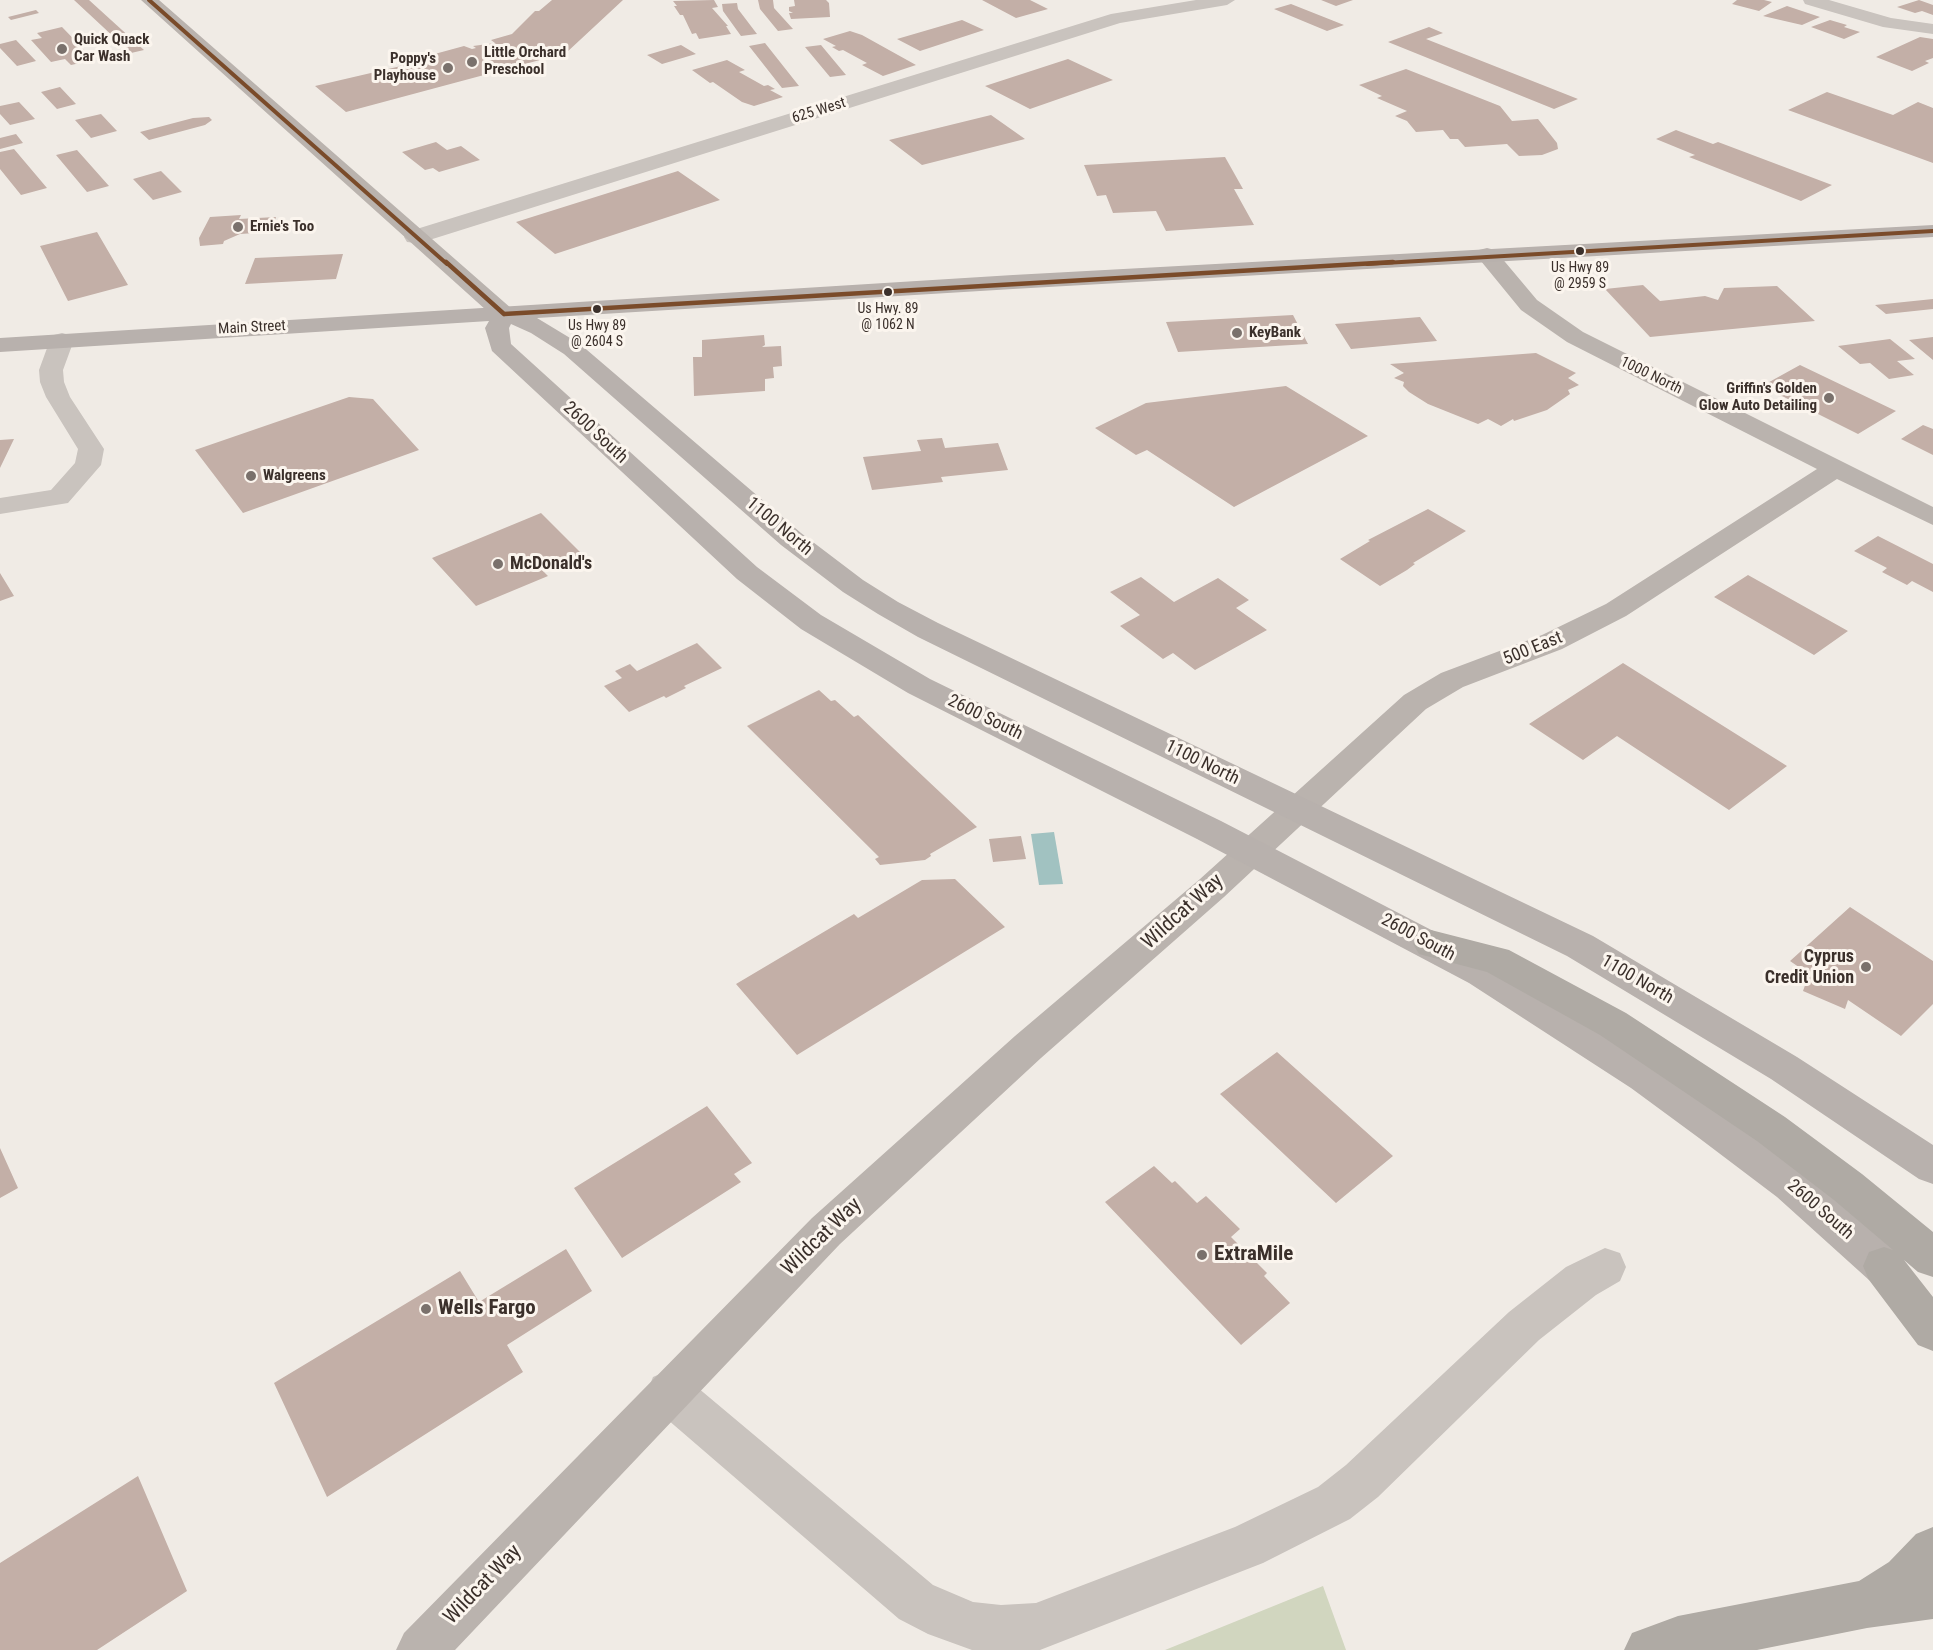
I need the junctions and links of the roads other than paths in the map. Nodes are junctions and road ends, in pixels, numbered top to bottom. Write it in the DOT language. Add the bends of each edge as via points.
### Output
graph roads {
  1 [pos="149,0"];
  2 [pos="1227,0"];
  3 [pos="1812,0"];
  4 [pos="1933,29"];
  5 [pos="1933,231"];
  6 [pos="415,237"];
  7 [pos="1487,255"];
  8 [pos="504,314"];
  9 [pos="62,340"];
  10 [pos="0,345"];
  11 [pos="1836,468"];
  12 [pos="0,506"];
  13 [pos="1933,517"];
  14 [pos="1298,809"];
  15 [pos="1250,852"];
  16 [pos="1431,944"];
  17 [pos="1933,1167"];
  18 [pos="1933,1258"];
  19 [pos="1884,1266"];
  20 [pos="1605,1267"];
  21 [pos="1933,1311"];
  22 [pos="1933,1331"];
  23 [pos="669,1392"];
  24 [pos="1933,1551"];
  25 [pos="1933,1595"];
  26 [pos="1867,1604"];
  27 [pos="421,1650"];
  28 [pos="1649,1650"];
  1 -- 6 [label="street"];
  2 -- 6 [label="street, 625 West" via="1117,18"];
  3 -- 4 [label="street" via="1889,23"];
  5 -- 7 [label="main road, Main Street"];
  6 -- 8 [label="street"];
  7 -- 8 [label="main road, Main Street"];
  7 -- 11 [label="street, 1000 North" via="1529,305 1561,329"];
  8 -- 9 [label="main road, Main Street"];
  8 -- 14 [label="main road, 1100 North" via="539,328 572,349 791,539 888,608"];
  8 -- 15 [label="main road, 2600 South" via="497,328 500,346 747,573 811,622 919,686"];
  9 -- 10 [label="main road, Main Street"];
  9 -- 12 [label="street" via="51,370 52,382 92,449 88,465 59,497"];
  11 -- 13 [label="street, 1000 North"];
  11 -- 14 [label="street, 500 East" via="1596,621 1545,646 1435,689 1386,726"];
  14 -- 15 [label="street, 500 East"];
  14 -- 17 [label="main road, 1100 North" via="1580,946 1784,1068"];
  15 -- 16 [label="main road, 2600 South"];
  15 -- 23 [label="street, Wildcat Way" via="826,1231"];
  16 -- 18 [label="highway" via="1496,960 1622,1030 1771,1129"];
  16 -- 19 [label="main road, 2600 South" via="1538,1007 1652,1083 1791,1184"];
  19 -- 21 [label="street, 2600 South"];
  19 -- 22 [label="highway"];
  20 -- 23 [label="street" via="1524,1326 1334,1503 1246,1546 1036,1627 973,1626 916,1602"];
  23 -- 27 [label="street, Wildcat Way"];
  24 -- 26 [label="highway" via="1906,1578"];
  25 -- 26 [label="highway"];
  26 -- 28 [label="highway"];
}
